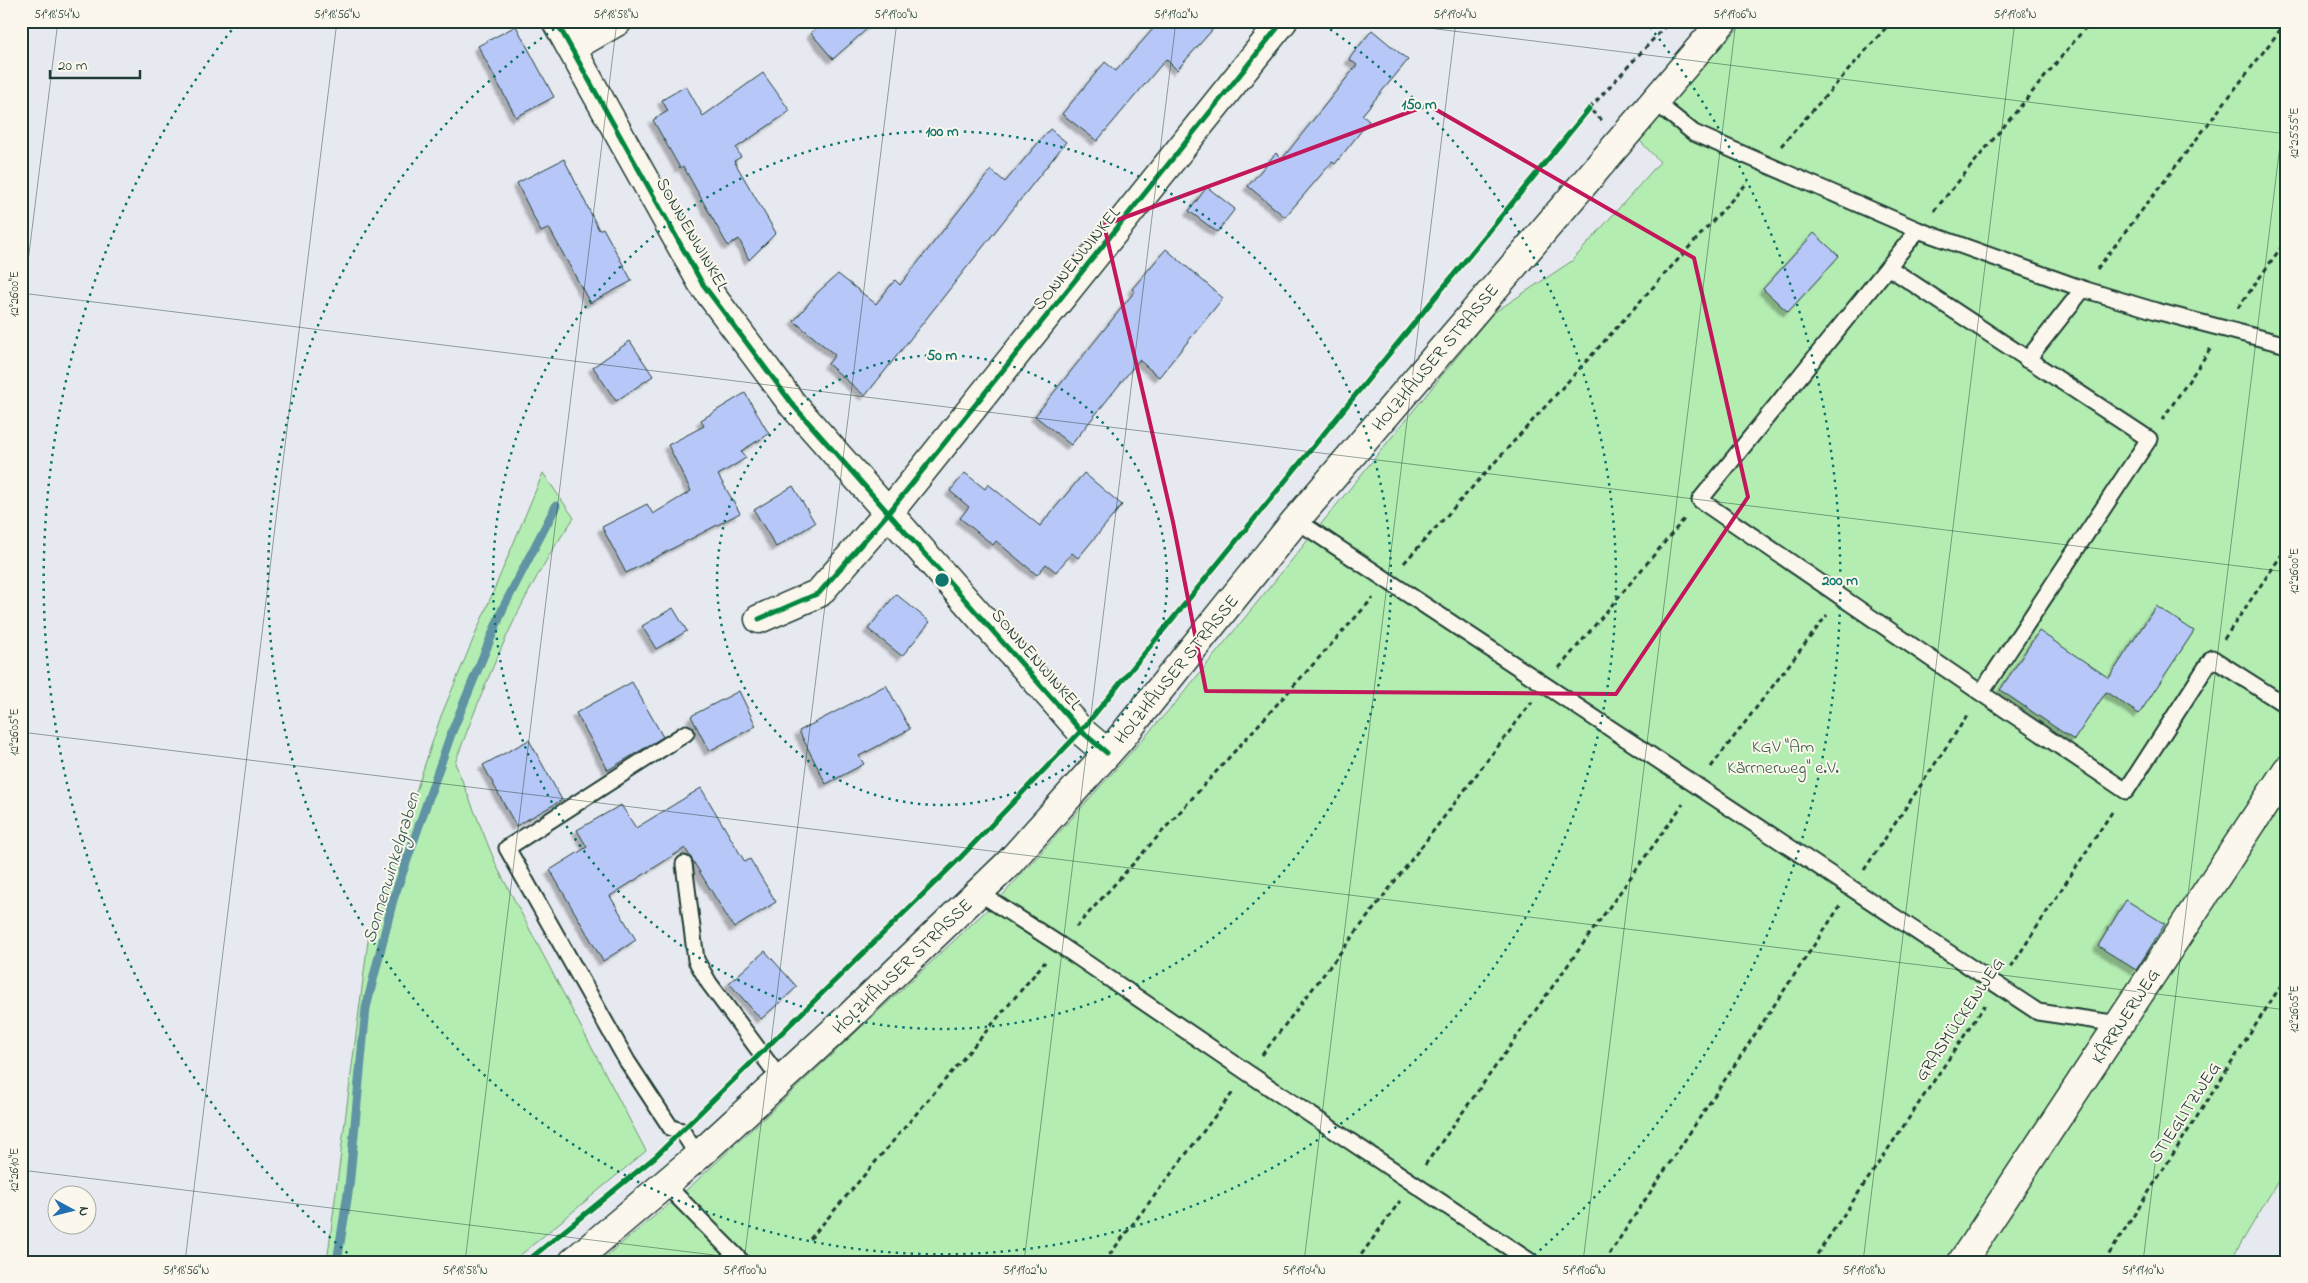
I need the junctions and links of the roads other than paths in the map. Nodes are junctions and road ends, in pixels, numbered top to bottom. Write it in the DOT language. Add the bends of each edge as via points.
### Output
graph roads {
  1 [pos="556,21"];
  2 [pos="618,21"];
  3 [pos="1283,21"];
  4 [pos="1723,21"];
  5 [pos="571,48"];
  6 [pos="1654,101"];
  7 [pos="1918,230"];
  8 [pos="1888,267"];
  9 [pos="2083,289"];
  10 [pos="2287,345"];
  11 [pos="2027,360"];
  12 [pos="890,511"];
  13 [pos="1296,520"];
  14 [pos="758,619"];
  15 [pos="1981,693"];
  16 [pos="2287,706"];
  17 [pos="686,733"];
  18 [pos="1108,753"];
  19 [pos="2287,770"];
  20 [pos="684,864"];
  21 [pos="978,892"];
  22 [pos="2119,1024"];
  23 [pos="781,1080"];
  24 [pos="698,1156"];
  25 [pos="666,1185"];
  26 [pos="573,1262"];
  27 [pos="742,1262"];
  28 [pos="1532,1262"];
  29 [pos="1962,1262"];
  1 -- 5 [label="street, SONNENWINKEL"];
  2 -- 5 [label="street"];
  3 -- 12 [label="street, SONNENWINKEL"];
  4 -- 6 [label="street, HOLZHÄUSER STRASSE"];
  5 -- 12 [label="street, SONNENWINKEL" via="702,283 793,405"];
  6 -- 7 [label="lane" via="1694,133"];
  6 -- 13 [label="street, HOLZHÄUSER STRASSE"];
  7 -- 8 [label="lane"];
  7 -- 9 [label="lane"];
  8 -- 11 [label="lane"];
  8 -- 15 [label="lane" via="1700,500"];
  9 -- 10 [label="lane"];
  9 -- 11 [label="lane"];
  11 -- 15 [label="lane" via="2149,440"];
  12 -- 14 [label="street, SONNENWINKEL" via="819,593"];
  12 -- 18 [label="street, SONNENWINKEL" via="1081,731"];
  13 -- 18 [label="street, HOLZHÄUSER STRASSE"];
  13 -- 22 [label="lane" via="2038,1012"];
  15 -- 16 [label="lane" via="2126,791 2212,658"];
  17 -- 24 [label="lane" via="507,848 627,1061 671,1128 682,1131"];
  18 -- 21 [label="street, HOLZHÄUSER STRASSE" via="1008,864"];
  19 -- 22 [label="street, KÄRRNERWEG"];
  20 -- 23 [label="lane" via="696,960 709,984"];
  21 -- 23 [label="street, HOLZHÄUSER STRASSE"];
  21 -- 28 [label="lane"];
  22 -- 29 [label="street, KÄRRNERWEG"];
  23 -- 24 [label="street, HOLZHÄUSER STRASSE"];
  24 -- 25 [label="street, HOLZHÄUSER STRASSE"];
  25 -- 26 [label="street, HOLZHÄUSER STRASSE"];
  25 -- 27 [label="lane"];
}
